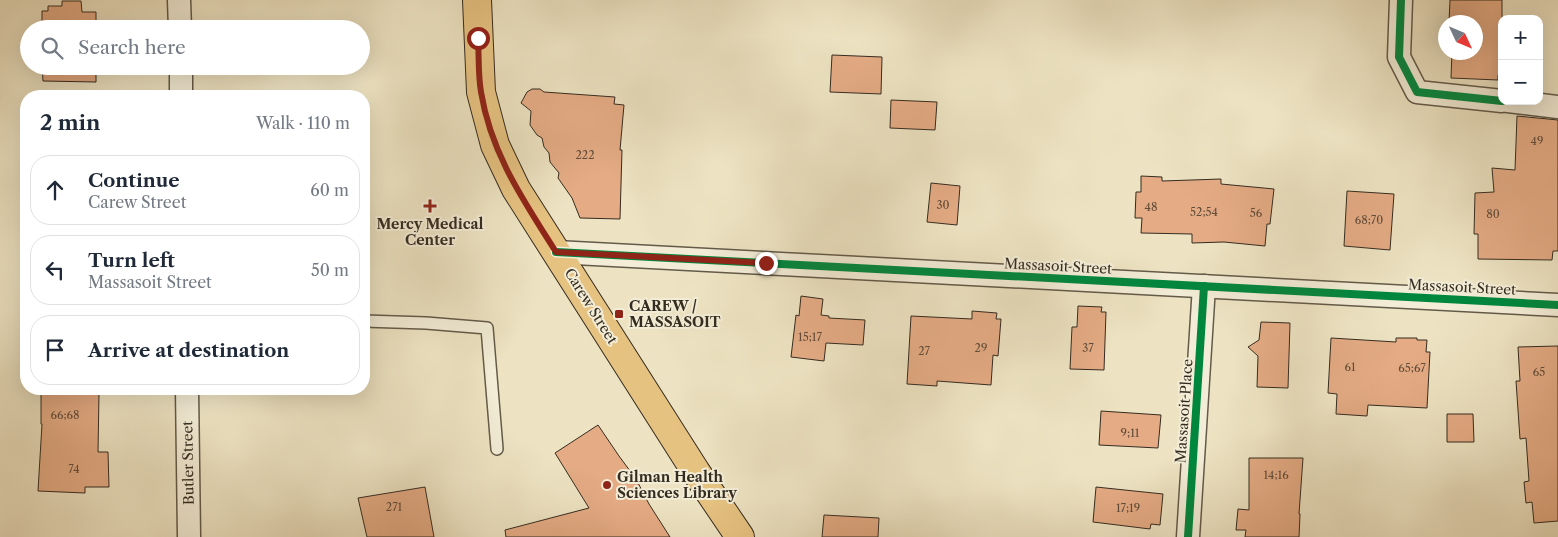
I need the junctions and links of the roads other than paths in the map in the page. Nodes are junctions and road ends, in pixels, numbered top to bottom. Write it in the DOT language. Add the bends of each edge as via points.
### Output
graph roads {
  1 [pos="179,0"];
  2 [pos="477,0"];
  3 [pos="1401,0"];
  4 [pos="180,20"];
  5 [pos="181,75"];
  6 [pos="181,90"];
  7 [pos="1498,101"];
  8 [pos="1543,104"];
  9 [pos="1558,106"];
  10 [pos="556,252"];
  11 [pos="1204,286"];
  12 [pos="1558,304"];
  13 [pos="370,321"];
  14 [pos="187,395"];
  15 [pos="497,449"];
  16 [pos="189,537"];
  17 [pos="740,537"];
  18 [pos="1188,537"];
  1 -- 4 [label="street"];
  2 -- 10 [label="main road, Carew Street" via="481,92 495,145 516,189"];
  3 -- 7 [label="street" via="1399,57 1417,92"];
  5 -- 6 [label="street"];
  8 -- 9 [label="street"];
  10 -- 11 [label="street, Massasoit Street"];
  10 -- 17 [label="main road, Carew Street"];
  11 -- 12 [label="street, Massasoit Street"];
  11 -- 18 [label="street, Massasoit Place"];
  13 -- 15 [label="lane" via="487,328"];
  14 -- 16 [label="street, Butler Street"];
}
